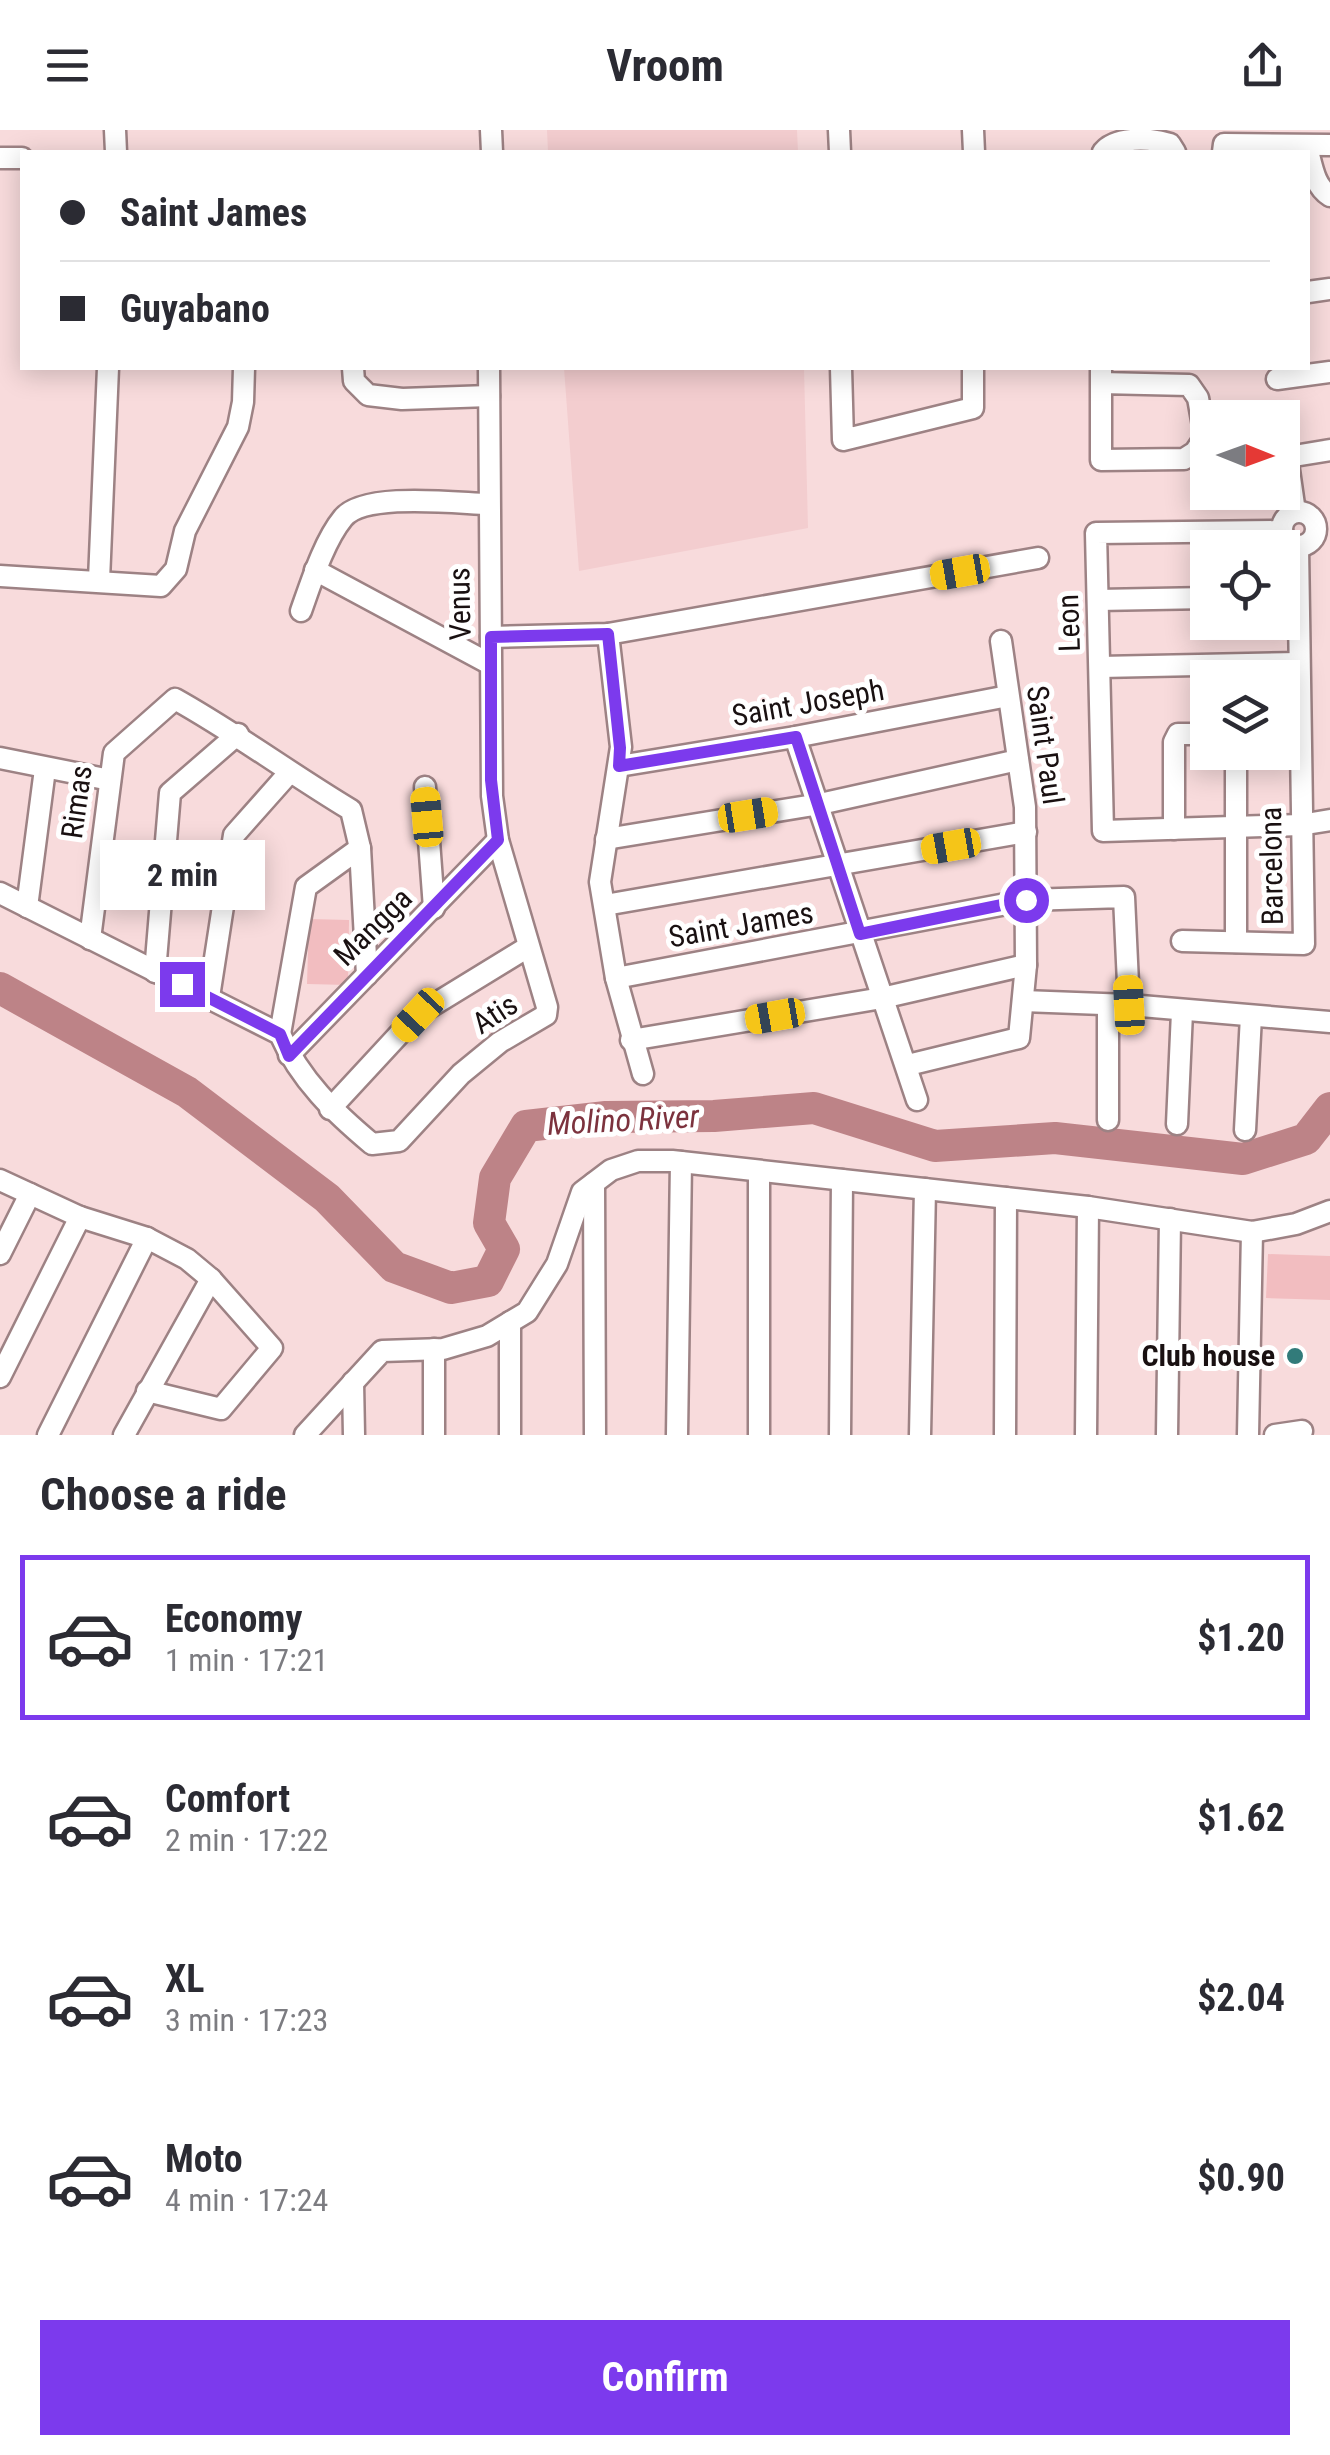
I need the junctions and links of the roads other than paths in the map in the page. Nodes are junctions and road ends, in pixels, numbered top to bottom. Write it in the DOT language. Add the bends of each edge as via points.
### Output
graph roads {
  1 [pos="1330,145"];
  2 [pos="1307,147"];
  3 [pos="1224,148"];
  4 [pos="1105,150"];
  5 [pos="1174,150"];
  6 [pos="1308,150"];
  7 [pos="1310,158"];
  8 [pos="1330,196"];
  9 [pos="108,370"];
  10 [pos="244,370"];
  11 [pos="353,370"];
  12 [pos="489,370"];
  13 [pos="841,370"];
  14 [pos="973,370"];
  15 [pos="1330,372"];
  16 [pos="1275,374"];
  17 [pos="1101,376"];
  18 [pos="489,396"];
  19 [pos="1279,400"];
  20 [pos="1330,450"];
  21 [pos="1300,455"];
  22 [pos="488,504"];
  23 [pos="1295,512"];
  24 [pos="1323,525"];
  25 [pos="1282,530"];
  26 [pos="1190,532"];
  27 [pos="1300,547"];
  28 [pos="1038,558"];
  29 [pos="315,570"];
  30 [pos="0,576"];
  31 [pos="99,580"];
  32 [pos="1190,598"];
  33 [pos="1098,600"];
  34 [pos="301,611"];
  35 [pos="608,634"];
  36 [pos="491,637"];
  37 [pos="1001,641"];
  38 [pos="490,664"];
  39 [pos="1190,665"];
  40 [pos="1100,667"];
  41 [pos="1008,696"];
  42 [pos="238,734"];
  43 [pos="1190,734"];
  44 [pos="796,737"];
  45 [pos="0,758"];
  46 [pos="1018,760"];
  47 [pos="619,766"];
  48 [pos="45,769"];
  49 [pos="1236,770"];
  50 [pos="1300,770"];
  51 [pos="290,773"];
  52 [pos="110,780"];
  53 [pos="425,787"];
  54 [pos="820,804"];
  55 [pos="1330,820"];
  56 [pos="1300,825"];
  57 [pos="1234,827"];
  58 [pos="1174,829"];
  59 [pos="1026,832"];
  60 [pos="606,838"];
  61 [pos="498,840"];
  62 [pos="360,848"];
  63 [pos="838,866"];
  64 [pos="0,893"];
  65 [pos="1026,900"];
  66 [pos="605,905"];
  67 [pos="27,907"];
  68 [pos="434,908"];
  69 [pos="860,934"];
  70 [pos="90,939"];
  71 [pos="1182,941"];
  72 [pos="1236,942"];
  73 [pos="528,947"];
  74 [pos="1026,965"];
  75 [pos="155,972"];
  76 [pos="367,975"];
  77 [pos="616,978"];
  78 [pos="208,997"];
  79 [pos="882,998"];
  80 [pos="1023,1000"];
  81 [pos="1118,1005"];
  82 [pos="1182,1012"];
  83 [pos="1251,1016"];
  84 [pos="1330,1022"];
  85 [pos="280,1034"];
  86 [pos="632,1040"];
  87 [pos="289,1056"];
  88 [pos="908,1065"];
  89 [pos="643,1074"];
  90 [pos="917,1100"];
  91 [pos="330,1108"];
  92 [pos="1108,1120"];
  93 [pos="1178,1124"];
  94 [pos="1245,1130"];
  95 [pos="681,1162"];
  96 [pos="759,1171"];
  97 [pos="0,1180"];
  98 [pos="842,1180"];
  99 [pos="594,1183"];
  100 [pos="925,1189"];
  101 [pos="30,1194"];
  102 [pos="1006,1198"];
  103 [pos="1088,1207"];
  104 [pos="1330,1211"];
  105 [pos="80,1217"];
  106 [pos="1170,1220"];
  107 [pos="1252,1232"];
  108 [pos="147,1238"];
  109 [pos="0,1254"];
  110 [pos="559,1259"];
  111 [pos="594,1262"];
  112 [pos="211,1280"];
  113 [pos="510,1322"];
  114 [pos="434,1349"];
  115 [pos="0,1376"];
  116 [pos="353,1382"];
  117 [pos="147,1392"];
  118 [pos="1302,1431"];
  119 [pos="48,1435"];
  120 [pos="124,1435"];
  121 [pos="305,1435"];
  122 [pos="354,1435"];
  123 [pos="434,1435"];
  124 [pos="510,1435"];
  125 [pos="595,1435"];
  126 [pos="677,1435"];
  127 [pos="759,1435"];
  128 [pos="840,1435"];
  129 [pos="920,1435"];
  130 [pos="1005,1435"];
  131 [pos="1086,1435"];
  132 [pos="1168,1435"];
  133 [pos="1248,1435"];
  134 [pos="1275,1435"];
  1 -- 2 [label="street"];
  2 -- 3 [label="street"];
  2 -- 6 [label="street"];
  4 -- 5 [label="street" via="1120,141 1162,142"];
  7 -- 8 [label="street"];
  9 -- 31 [label="street"];
  10 -- 31 [label="street" via="238,428 185,532 176,569 161,586"];
  11 -- 18 [label="street" via="368,395"];
  12 -- 18 [label="street, Venus"];
  13 -- 14 [label="street" via="843,440 973,408"];
  15 -- 16 [label="street"];
  16 -- 19 [label="street"];
  17 -- 17 [label="street" via="1189,385 1205,437 1195,452 1184,459 1101,460"];
  18 -- 22 [label="street, Venus"];
  20 -- 21 [label="street"];
  22 -- 29 [label="street" via="374,502 344,515"];
  22 -- 36 [label="street, Venus"];
  23 -- 24 [label="street"];
  23 -- 25 [label="street"];
  24 -- 27 [label="street"];
  26 -- 33 [label="street, Leon" via="1096,533"];
  28 -- 35 [label="street"];
  29 -- 34 [label="street"];
  29 -- 38 [label="street"];
  30 -- 31 [label="street"];
  32 -- 33 [label="street"];
  33 -- 40 [label="street, Leon"];
  35 -- 36 [label="street"];
  35 -- 47 [label="street"];
  36 -- 38 [label="street, Venus"];
  37 -- 41 [label="street, Saint Paul"];
  38 -- 61 [label="street, Venus"];
  39 -- 40 [label="street"];
  40 -- 58 [label="street, Leon" via="1104,831"];
  41 -- 44 [label="street, Saint Joseph"];
  41 -- 46 [label="street, Saint Paul"];
  42 -- 51 [label="street"];
  42 -- 52 [label="street, Rimas" via="175,699 114,753"];
  42 -- 75 [label="street" via="170,794"];
  43 -- 58 [label="street" via="1178,734 1174,742"];
  44 -- 47 [label="street, Saint Joseph"];
  44 -- 54 [label="street"];
  45 -- 48 [label="street"];
  46 -- 54 [label="street"];
  46 -- 59 [label="street, Saint Paul"];
  47 -- 60 [label="street"];
  48 -- 52 [label="street"];
  48 -- 67 [label="street"];
  49 -- 57 [label="street"];
  50 -- 56 [label="street, Barcelona"];
  51 -- 62 [label="street" via="351,810"];
  51 -- 78 [label="street" via="234,835"];
  52 -- 70 [label="street, Rimas"];
  53 -- 68 [label="street"];
  54 -- 60 [label="street"];
  54 -- 63 [label="street"];
  55 -- 56 [label="street"];
  56 -- 57 [label="street"];
  56 -- 72 [label="street, Barcelona" via="1304,944"];
  57 -- 58 [label="street"];
  57 -- 72 [label="street"];
  59 -- 63 [label="street"];
  59 -- 65 [label="street, Saint Paul"];
  60 -- 66 [label="street" via="600,882"];
  61 -- 68 [label="street, Mangga"];
  61 -- 73 [label="street, Atis"];
  62 -- 76 [label="street"];
  62 -- 85 [label="street" via="306,887"];
  63 -- 66 [label="street"];
  63 -- 69 [label="street"];
  64 -- 67 [label="street"];
  65 -- 69 [label="street, Saint James"];
  65 -- 74 [label="street, Saint Paul"];
  65 -- 81 [label="street, Saint James" via="1124,896"];
  66 -- 77 [label="street"];
  67 -- 70 [label="street"];
  68 -- 76 [label="street, Mangga"];
  69 -- 77 [label="street, Saint James"];
  69 -- 79 [label="street"];
  70 -- 75 [label="street"];
  71 -- 72 [label="street"];
  73 -- 91 [label="street" via="418,1015"];
  73 -- 91 [label="street, Atis" via="546,1015 461,1074 399,1141 372,1144"];
  74 -- 79 [label="street"];
  74 -- 80 [label="street, Saint Paul"];
  75 -- 78 [label="street"];
  76 -- 87 [label="street, Mangga"];
  77 -- 86 [label="street"];
  78 -- 85 [label="street"];
  79 -- 86 [label="street"];
  79 -- 88 [label="street"];
  80 -- 81 [label="street"];
  80 -- 88 [label="street, Saint Paul" via="1019,1038"];
  81 -- 82 [label="street"];
  81 -- 92 [label="street"];
  82 -- 83 [label="street"];
  82 -- 93 [label="street"];
  83 -- 84 [label="street"];
  83 -- 94 [label="street"];
  85 -- 87 [label="street"];
  86 -- 89 [label="street"];
  87 -- 91 [label="street"];
  88 -- 90 [label="street"];
  95 -- 96 [label="street"];
  95 -- 99 [label="street" via="638,1160"];
  95 -- 126 [label="street"];
  96 -- 98 [label="street"];
  96 -- 127 [label="street"];
  97 -- 101 [label="street"];
  98 -- 100 [label="street"];
  98 -- 128 [label="street"];
  99 -- 110 [label="street" via="582,1192"];
  99 -- 111 [label="street"];
  100 -- 102 [label="street"];
  100 -- 129 [label="street"];
  101 -- 105 [label="street"];
  101 -- 109 [label="street"];
  102 -- 103 [label="street"];
  102 -- 130 [label="street"];
  103 -- 106 [label="street"];
  103 -- 131 [label="street"];
  104 -- 107 [label="street"];
  105 -- 108 [label="street"];
  105 -- 115 [label="street"];
  106 -- 107 [label="street"];
  106 -- 132 [label="street"];
  107 -- 133 [label="street"];
  108 -- 112 [label="street"];
  108 -- 119 [label="street"];
  110 -- 111 [label="street" via="575,1254"];
  110 -- 113 [label="street" via="526,1312"];
  111 -- 125 [label="street"];
  112 -- 117 [label="street"];
  112 -- 117 [label="street" via="272,1348 221,1409"];
  113 -- 114 [label="street" via="487,1336"];
  113 -- 124 [label="street"];
  114 -- 116 [label="street" via="382,1351"];
  114 -- 123 [label="street"];
  116 -- 121 [label="street"];
  116 -- 122 [label="street"];
  117 -- 120 [label="street"];
  118 -- 134 [label="street"];
}
